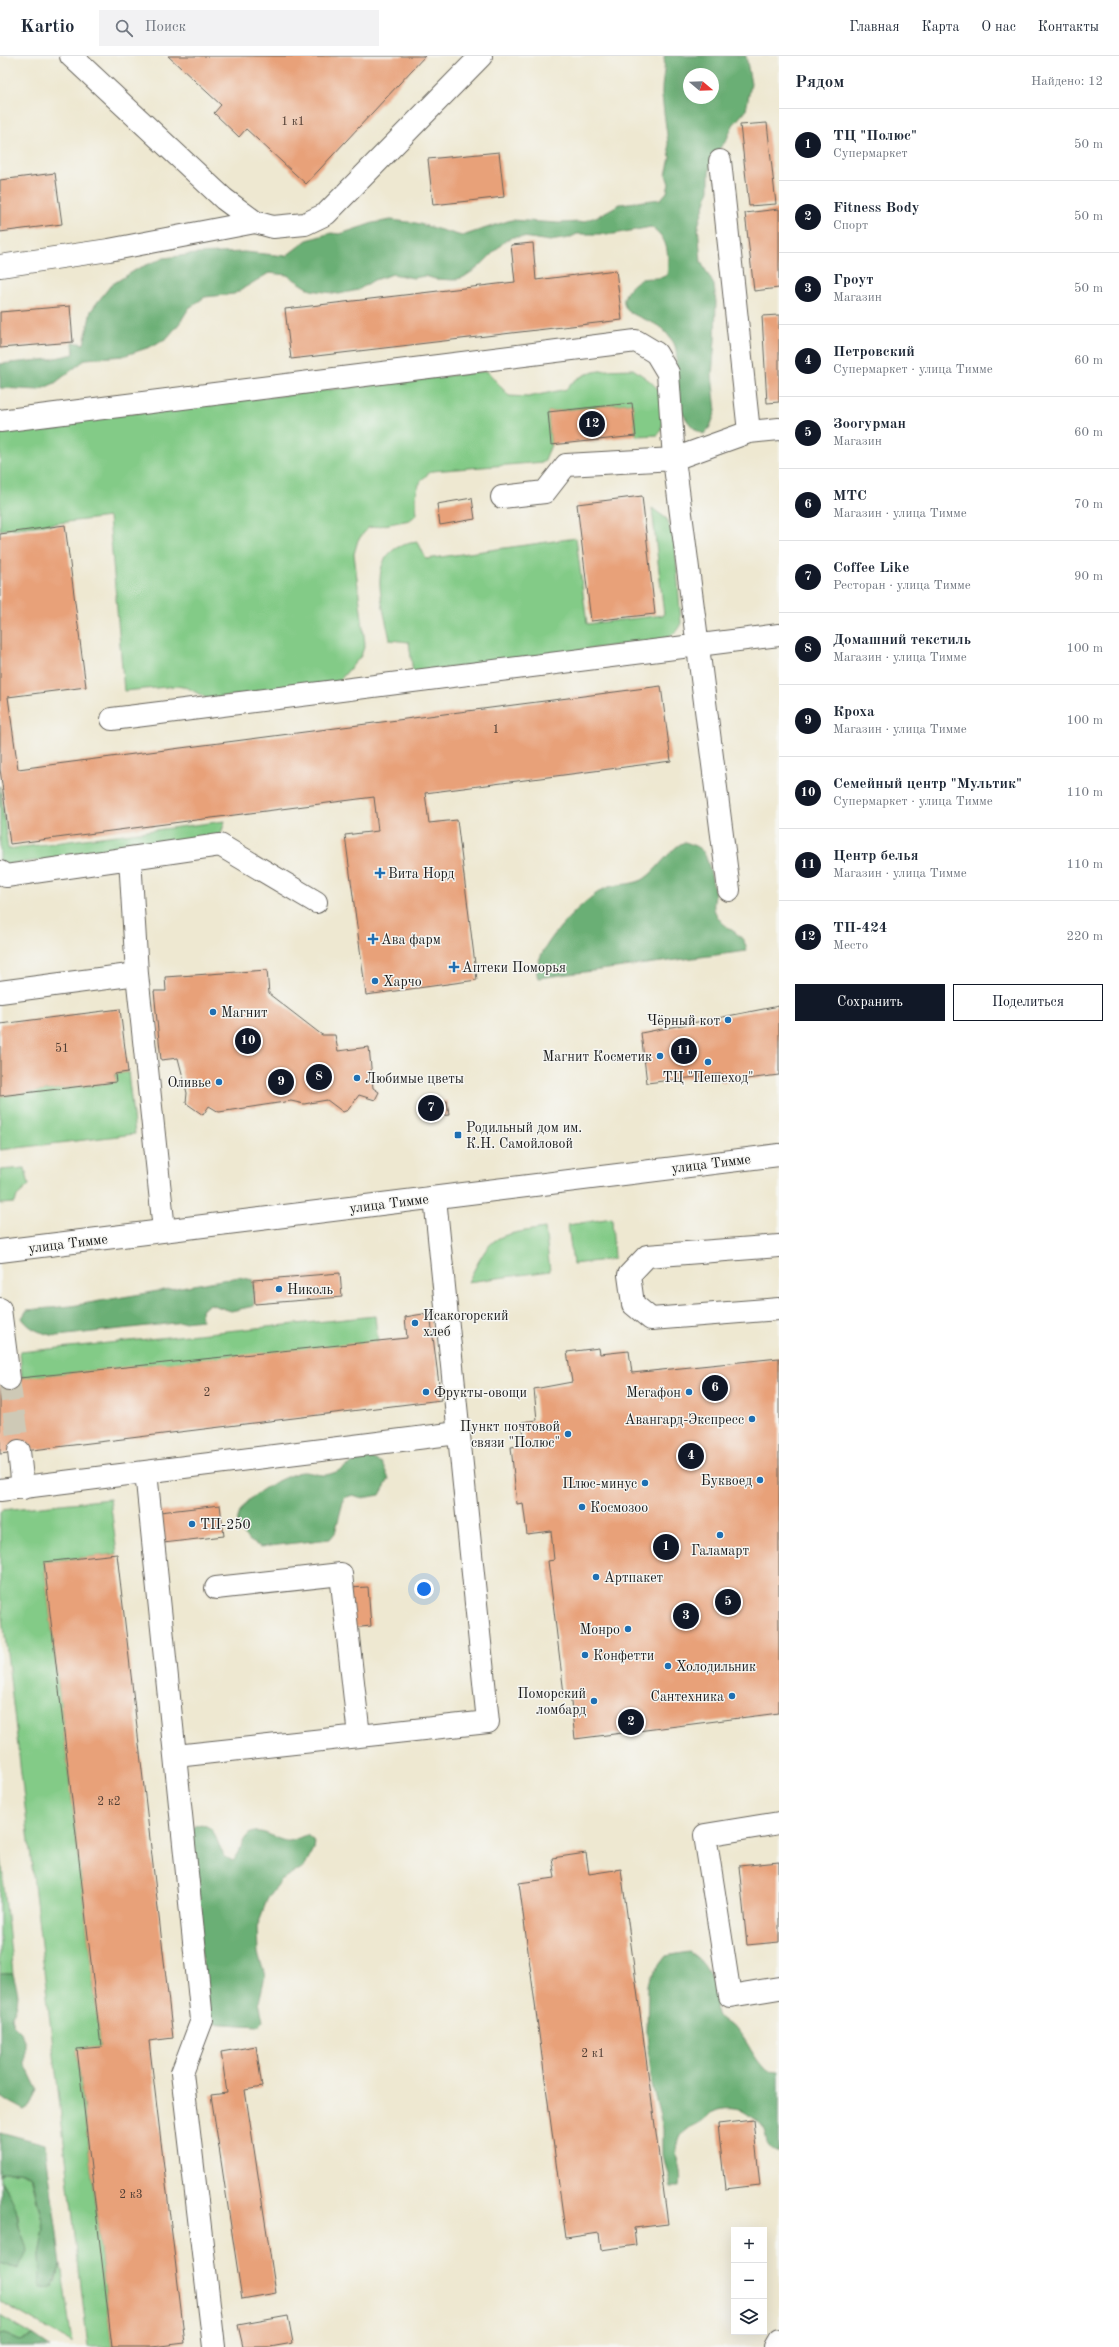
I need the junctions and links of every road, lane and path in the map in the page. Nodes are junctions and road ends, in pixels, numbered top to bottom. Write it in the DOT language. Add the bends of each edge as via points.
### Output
graph roads {
  1 [pos="71,56"];
  2 [pos="481,56"];
  3 [pos="720,161"];
  4 [pos="256,222"];
  5 [pos="0,266"];
  6 [pos="0,421"];
  7 [pos="779,429"];
  8 [pos="749,432"];
  9 [pos="674,459"];
  10 [pos="502,497"];
  11 [pos="779,635"];
  12 [pos="698,645"];
  13 [pos="112,718"];
  14 [pos="130,858"];
  15 [pos="0,872"];
  16 [pos="729,890"];
  17 [pos="316,902"];
  18 [pos="137,974"];
  19 [pos="0,992"];
  20 [pos="779,1155"];
  21 [pos="435,1198"];
  22 [pos="164,1230"];
  23 [pos="779,1246"];
  24 [pos="0,1251"];
  25 [pos="0,1309"];
  26 [pos="779,1309"];
  27 [pos="9,1379"];
  28 [pos="458,1433"];
  29 [pos="19,1451"];
  30 [pos="146,1472"];
  31 [pos="24,1488"];
  32 [pos="0,1490"];
  33 [pos="216,1588"];
  34 [pos="359,1736"];
  35 [pos="176,1756"];
  36 [pos="779,1823"];
  37 [pos="779,1988"];
  38 [pos="779,2340"];
  39 [pos="214,2347"];
  40 [pos="775,2347"];
  1 -- 4 [label="main road" via="224,199"];
  2 -- 4 [label="main road" via="326,214 305,224 273,227"];
  3 -- 8 [label="main road"];
  4 -- 5 [label="main road" via="109,250"];
  6 -- 9 [label="main road" via="636,340 656,353 668,373"];
  7 -- 8 [label="main road"];
  8 -- 9 [label="main road"];
  9 -- 10 [label="main road" via="566,465 545,492"];
  9 -- 12 [label="main road"];
  11 -- 12 [label="main road"];
  12 -- 13 [label="main road"];
  12 -- 16 [label="main road"];
  14 -- 15 [label="main road" via="6,876"];
  14 -- 17 [label="main road" via="220,844"];
  14 -- 18 [label="main road"];
  18 -- 19 [label="main road"];
  18 -- 22 [label="main road"];
  20 -- 21 [label="main road, улица Тимме"];
  21 -- 22 [label="main road, улица Тимме"];
  21 -- 28 [label="main road"];
  22 -- 24 [label="main road, улица Тимме"];
  23 -- 26 [label="main road" via="647,1256 629,1275 633,1304 651,1319"];
  25 -- 27 [label="main road"];
  28 -- 30 [label="main road"];
  28 -- 34 [label="main road" via="488,1722"];
  29 -- 31 [label="main road"];
  30 -- 31 [label="main road"];
  30 -- 35 [label="main road"];
  31 -- 32 [label="main road"];
  33 -- 34 [label="main road" via="341,1574"];
  34 -- 35 [label="main road"];
  35 -- 39 [label="main road" via="202,2020 182,2072"];
  36 -- 37 [label="main road" via="705,1835 730,1996"];
  38 -- 40 [label="main road"];
}
